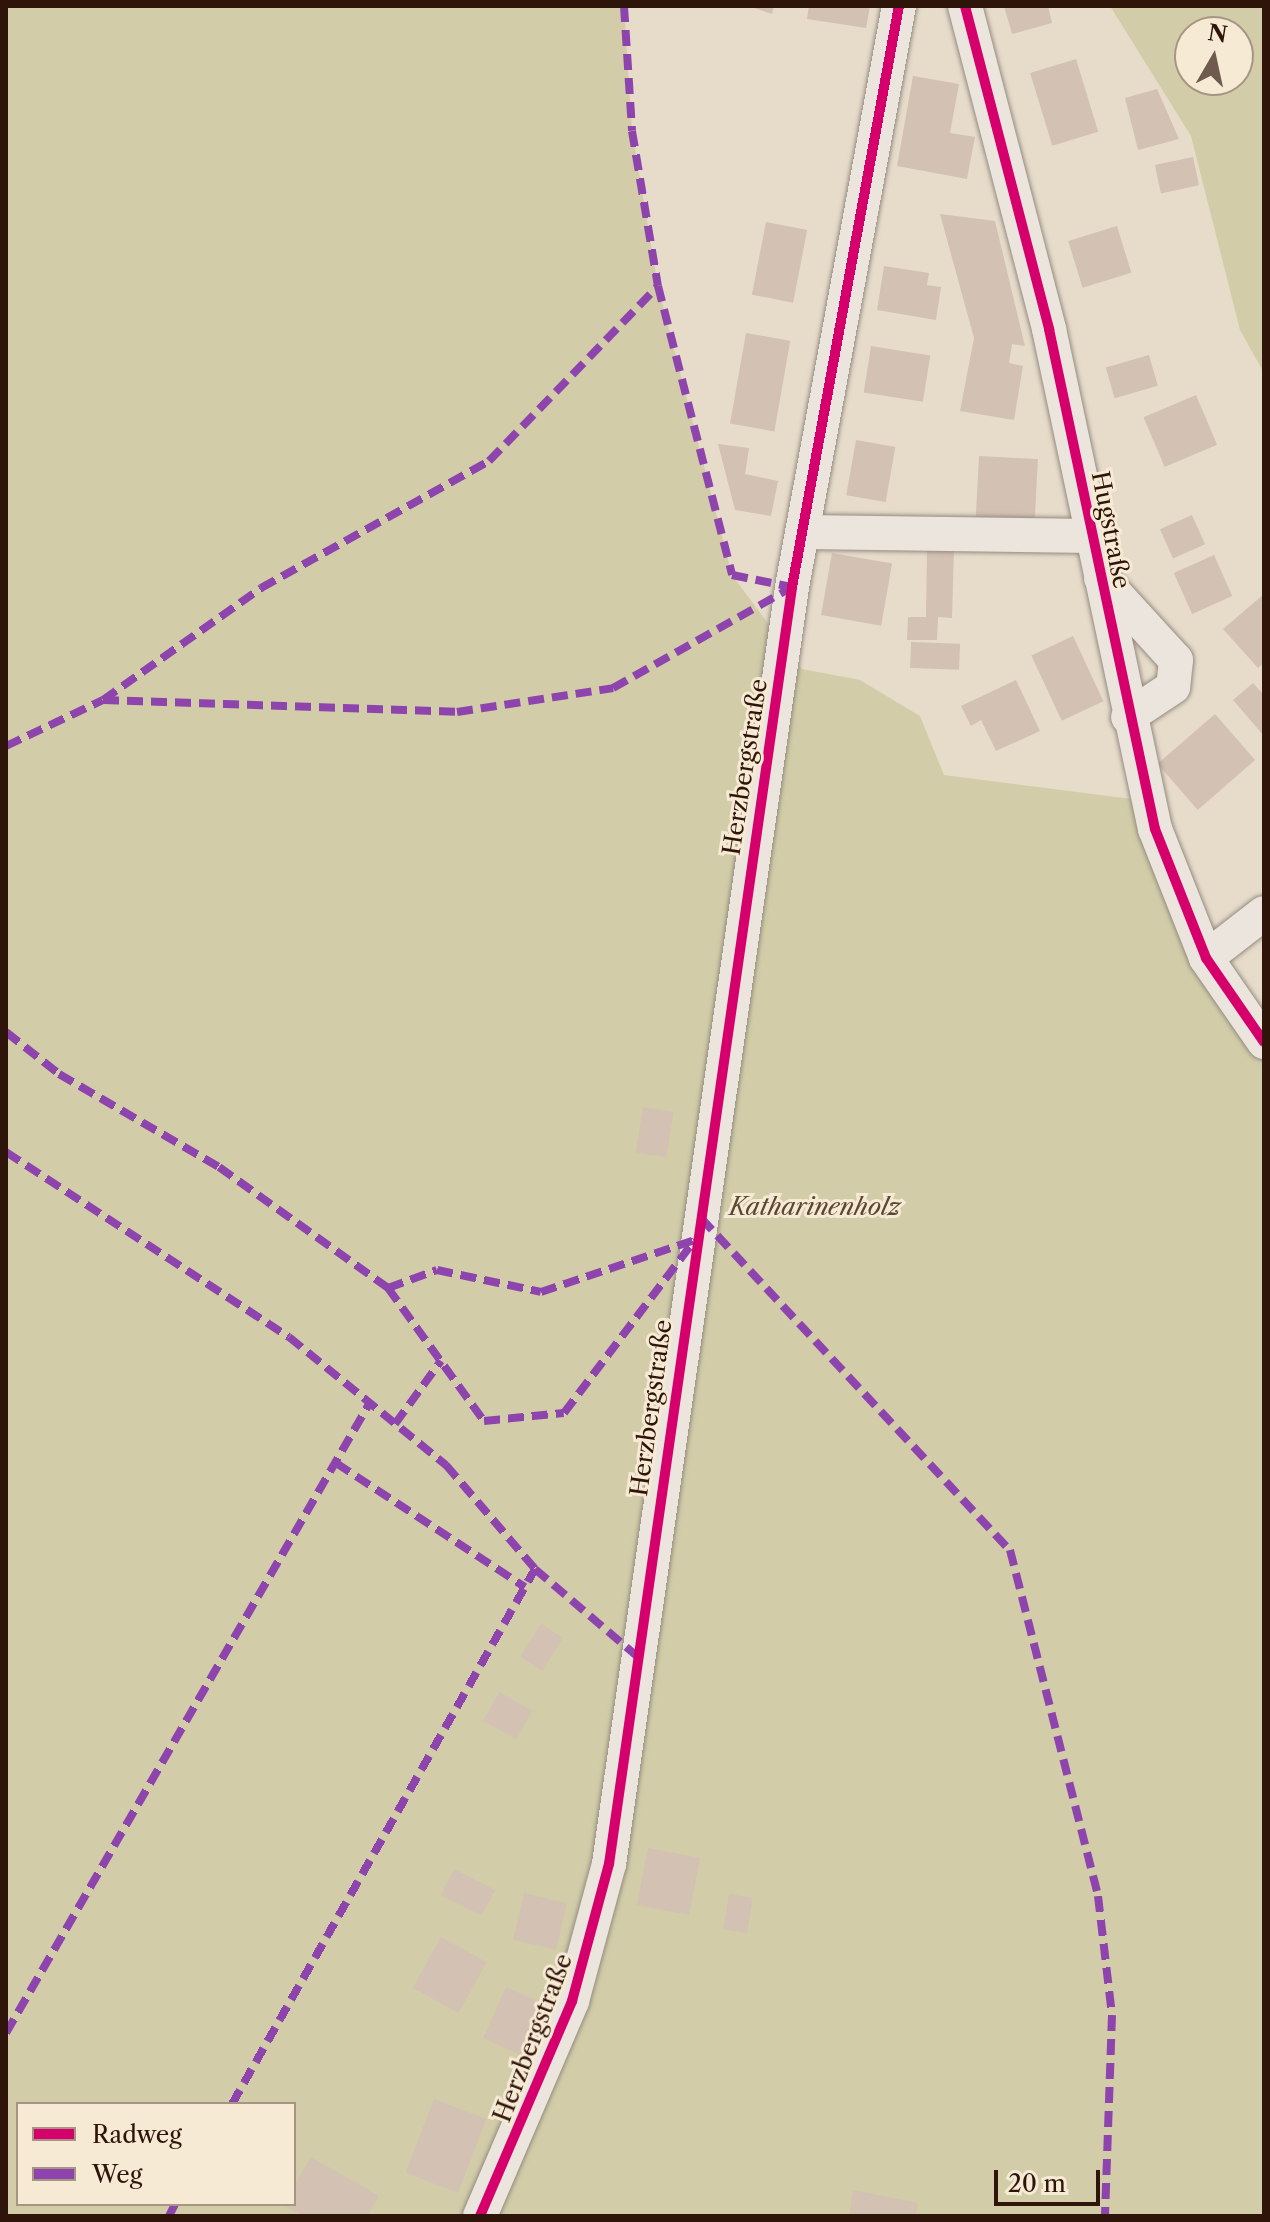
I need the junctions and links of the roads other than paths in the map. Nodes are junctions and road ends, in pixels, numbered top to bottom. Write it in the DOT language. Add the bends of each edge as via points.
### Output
graph roads {
  1 [pos="899,6"];
  2 [pos="965,6"];
  3 [pos="803,532"];
  4 [pos="1093,536"];
  5 [pos="1101,578"];
  6 [pos="1128,717"];
  7 [pos="1264,913"];
  8 [pos="1206,958"];
  9 [pos="1264,1042"];
  10 [pos="480,2216"];
  1 -- 3 [label="street"];
  2 -- 4 [label="street, Hugstraße"];
  3 -- 4 [label="street, Hugstraße"];
  3 -- 10 [label="street, Herzbergstraße" via="609,1864 567,2015"];
  4 -- 5 [label="street, Hugstraße"];
  5 -- 6 [label="street, Hugstraße"];
  5 -- 6 [label="street, Hugstraße" via="1176,660 1173,687"];
  6 -- 8 [label="street, Hugstraße" via="1155,829"];
  7 -- 8 [label="street"];
  8 -- 9 [label="street, Hugstraße"];
}
